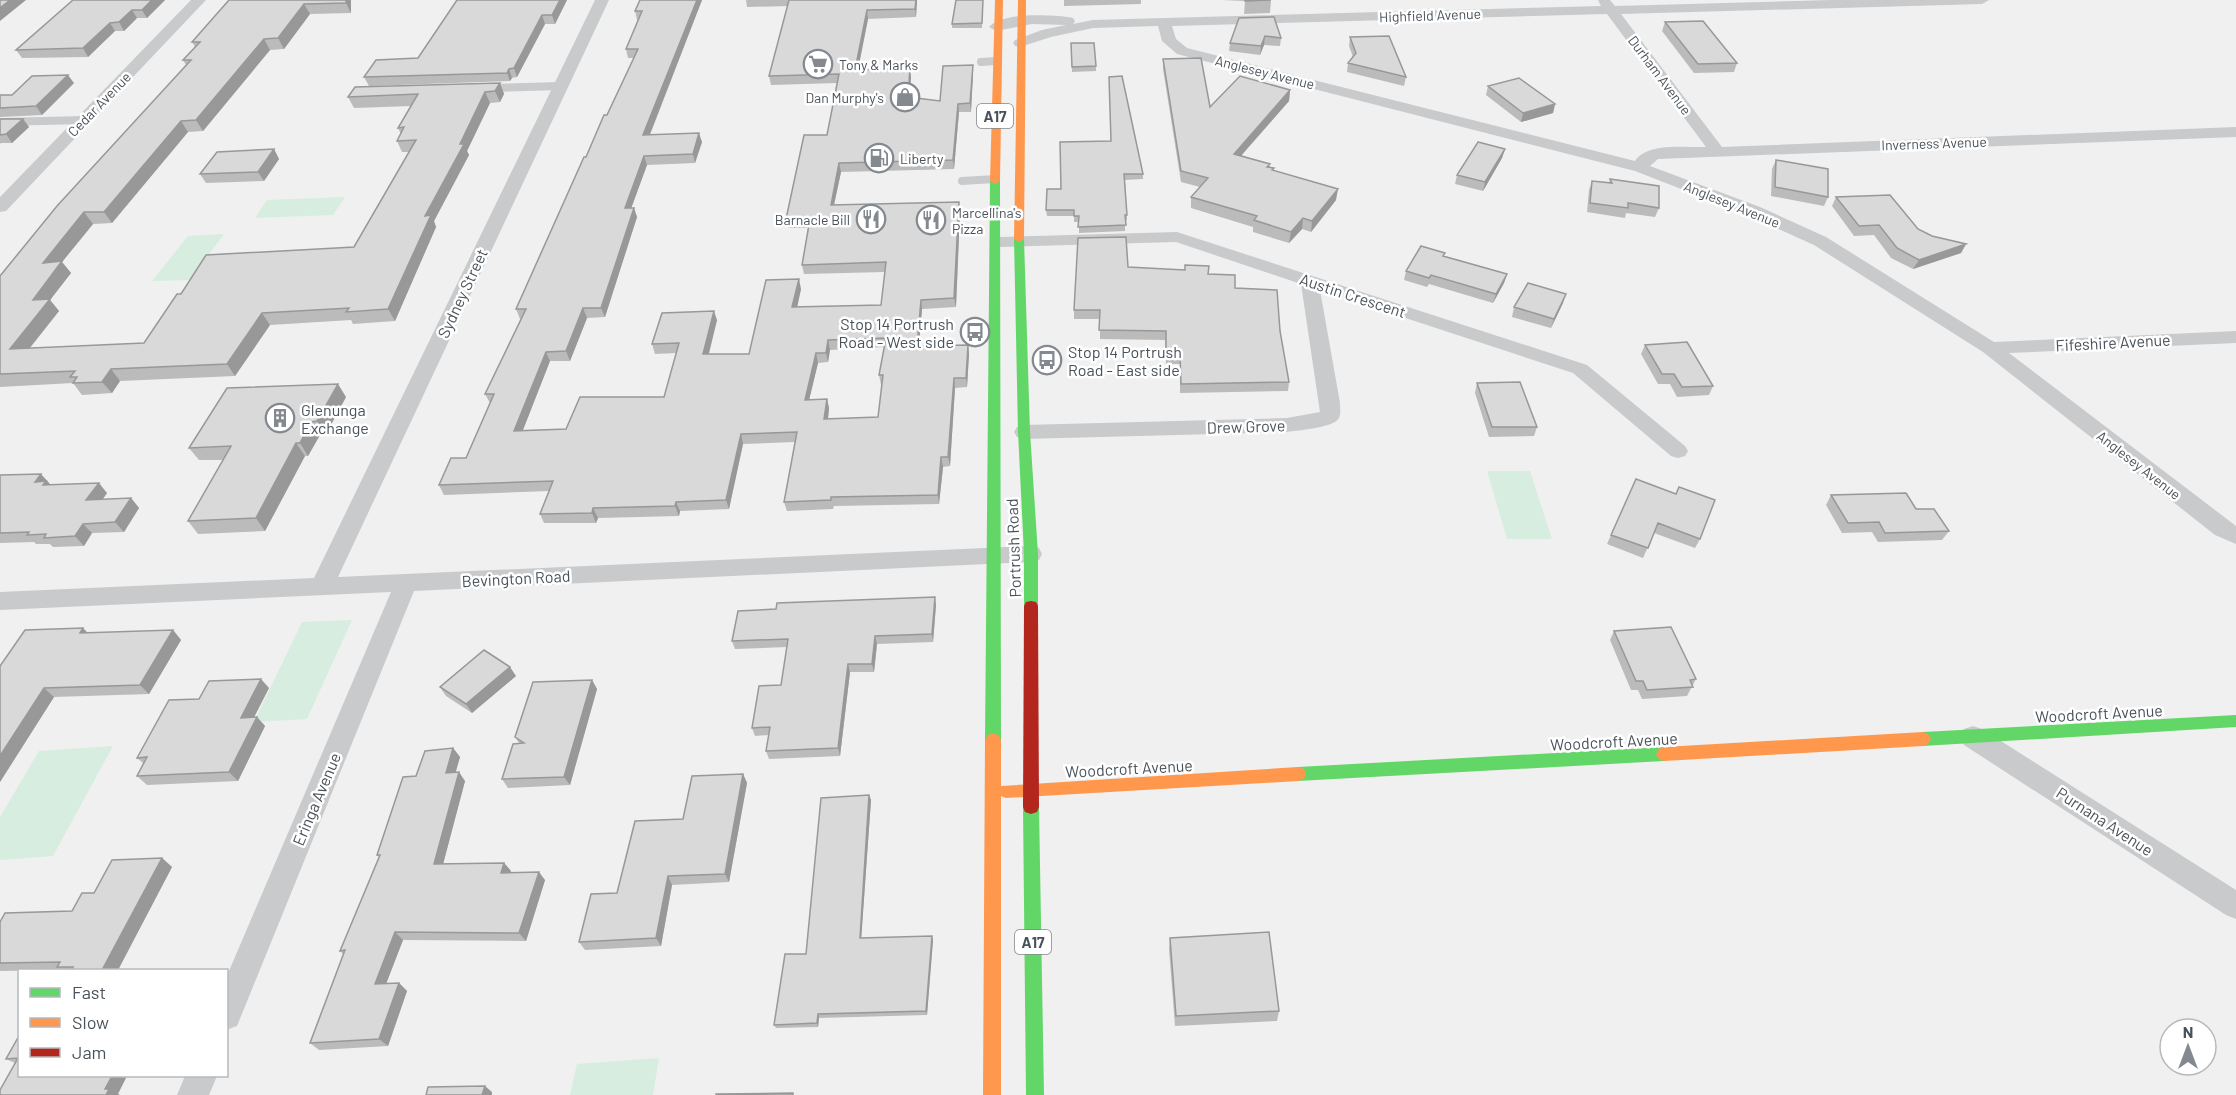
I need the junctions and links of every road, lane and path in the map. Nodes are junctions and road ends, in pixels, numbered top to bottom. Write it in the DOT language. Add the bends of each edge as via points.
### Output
graph roads {
  1 [pos="199,0"];
  2 [pos="602,0"];
  3 [pos="999,0"];
  4 [pos="1022,0"];
  5 [pos="1982,0"];
  6 [pos="1608,5"];
  7 [pos="1022,20"];
  8 [pos="1164,23"];
  9 [pos="1093,24"];
  10 [pos="996,27"];
  11 [pos="1020,43"];
  12 [pos="996,61"];
  13 [pos="981,62"];
  14 [pos="561,86"];
  15 [pos="480,88"];
  16 [pos="84,120"];
  17 [pos="1020,122"];
  18 [pos="0,123"];
  19 [pos="2236,132"];
  20 [pos="1717,151"];
  21 [pos="1641,168"];
  22 [pos="1003,175"];
  23 [pos="962,181"];
  24 [pos="0,207"];
  25 [pos="995,242"];
  26 [pos="1019,242"];
  27 [pos="1309,280"];
  28 [pos="2236,337"];
  29 [pos="1990,348"];
  30 [pos="1024,432"];
  31 [pos="1678,451"];
  32 [pos="2236,536"];
  33 [pos="1031,554"];
  34 [pos="994,556"];
  35 [pos="406,582"];
  36 [pos="322,586"];
  37 [pos="0,601"];
  38 [pos="2236,721"];
  39 [pos="1972,737"];
  40 [pos="1030,790"];
  41 [pos="993,792"];
  42 [pos="2236,906"];
  43 [pos="228,1010"];
  44 [pos="201,1077"];
  45 [pos="193,1095"];
  46 [pos="992,1095"];
  47 [pos="1035,1095"];
  1 -- 16 [label="street, Cedar Avenue"];
  2 -- 14 [label="street, Sydney Street"];
  3 -- 10 [label="main road, Portrush Road / A17"];
  4 -- 7 [label="main road, Portrush Road / A17"];
  5 -- 6 [label="street, Highfield Avenue"];
  6 -- 8 [label="street, Highfield Avenue"];
  6 -- 20 [label="street, Durham Avenue"];
  7 -- 9 [label="street, Highfield Avenue"];
  7 -- 10 [label="street, Highfield Avenue"];
  7 -- 11 [label="main road, Portrush Road / A17"];
  8 -- 9 [label="street, Highfield Avenue"];
  8 -- 21 [label="street, Anglesey Avenue" via="1169,41 1182,51"];
  9 -- 11 [label="street, Highfield Avenue"];
  10 -- 12 [label="main road, Portrush Road / A17"];
  11 -- 17 [label="main road, Portrush Road / A17"];
  12 -- 13 [label="lane"];
  12 -- 22 [label="main road, Portrush Road / A17"];
  14 -- 15 [label="lane"];
  14 -- 36 [label="street, Sydney Street"];
  16 -- 18 [label="lane"];
  16 -- 24 [label="street, Cedar Avenue"];
  17 -- 22 [label="lane"];
  17 -- 26 [label="main road, Portrush Road / A17"];
  19 -- 20 [label="street, Inverness Avenue"];
  20 -- 21 [label="street, Inverness Avenue" via="1654,154 1643,161"];
  21 -- 29 [label="street, Anglesey Avenue" via="1820,241"];
  22 -- 23 [label="lane"];
  22 -- 25 [label="main road, Portrush Road / A17"];
  25 -- 26 [label="street, Austin Crescent"];
  25 -- 34 [label="main road, Portrush Road / A17"];
  26 -- 27 [label="street, Austin Crescent" via="1177,237"];
  26 -- 30 [label="main road, Portrush Road / A17"];
  27 -- 30 [label="street, Drew Grove" via="1330,416 1287,425"];
  27 -- 31 [label="street, Austin Crescent" via="1580,369"];
  28 -- 29 [label="street, Fifeshire Avenue"];
  29 -- 32 [label="street, Anglesey Avenue"];
  30 -- 33 [label="main road, Portrush Road / A17"];
  33 -- 34 [label="street, Bevington Road"];
  33 -- 40 [label="main road, Portrush Road / A17"];
  34 -- 35 [label="street, Bevington Road"];
  34 -- 41 [label="main road, Portrush Road / A17"];
  35 -- 36 [label="street, Bevington Road"];
  35 -- 43 [label="street, Eringa Avenue"];
  36 -- 37 [label="street, Bevington Road"];
  38 -- 39 [label="main road, Woodcroft Avenue"];
  39 -- 40 [label="main road, Woodcroft Avenue"];
  39 -- 42 [label="street, Purnana Avenue"];
  40 -- 41 [label="main road, Woodcroft Avenue"];
  40 -- 47 [label="main road, Portrush Road / A17"];
  41 -- 46 [label="main road, Portrush Road / A17"];
  44 -- 45 [label="street"];
}
